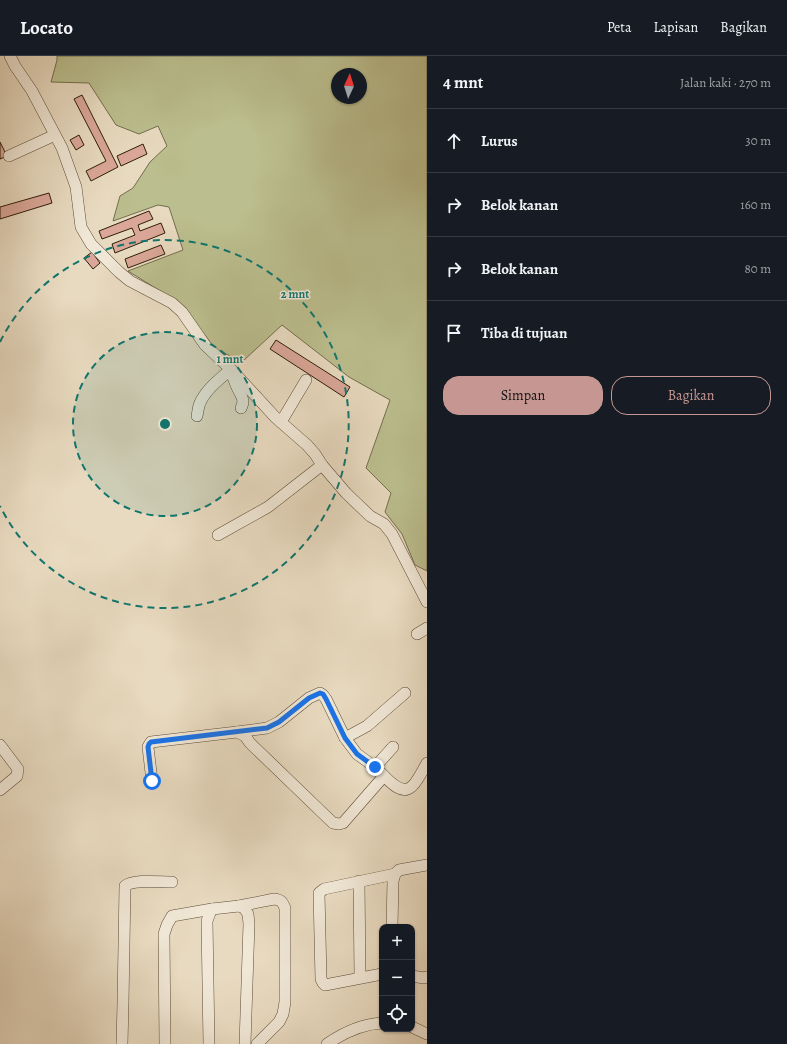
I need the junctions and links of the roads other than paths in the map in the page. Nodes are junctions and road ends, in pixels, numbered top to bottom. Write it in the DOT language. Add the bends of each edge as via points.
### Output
graph roads {
  1 [pos="10,56"];
  2 [pos="55,135"];
  3 [pos="9,156"];
  4 [pos="230,370"];
  5 [pos="306,380"];
  6 [pos="241,408"];
  7 [pos="197,416"];
  8 [pos="281,422"];
  9 [pos="322,465"];
  10 [pos="218,534"];
  11 [pos="427,602"];
  12 [pos="405,693"];
  13 [pos="237,732"];
  14 [pos="345,738"];
  15 [pos="0,745"];
  16 [pos="393,747"];
  17 [pos="427,763"];
  18 [pos="375,767"];
  19 [pos="384,776"];
  20 [pos="152,781"];
  21 [pos="0,790"];
  22 [pos="427,864"];
  23 [pos="395,874"];
  24 [pos="359,881"];
  25 [pos="172,882"];
  26 [pos="239,906"];
  27 [pos="212,909"];
  28 [pos="392,924"];
  29 [pos="379,974"];
  30 [pos="415,976"];
  31 [pos="360,977"];
  32 [pos="427,977"];
  33 [pos="379,1023"];
  34 [pos="415,1028"];
  35 [pos="427,1034"];
  36 [pos="122,1044"];
  37 [pos="165,1044"];
  38 [pos="209,1044"];
  39 [pos="245,1044"];
  40 [pos="257,1044"];
  41 [pos="327,1044"];
  1 -- 2 [label="street"];
  2 -- 3 [label="street"];
  2 -- 4 [label="street" via="76,187 81,227 91,244 130,281 172,303 182,312 205,345"];
  4 -- 6 [label="street" via="244,400"];
  4 -- 7 [label="street" via="202,399"];
  4 -- 8 [label="street"];
  5 -- 8 [label="street"];
  8 -- 9 [label="street" via="307,445"];
  9 -- 10 [label="street" via="268,507"];
  9 -- 11 [label="street" via="346,493 370,516 384,524 392,534"];
  12 -- 14 [label="street" via="367,726"];
  13 -- 14 [label="street" via="267,728 320,693 326,699"];
  13 -- 19 [label="street" via="245,736 333,823 343,823"];
  13 -- 20 [label="street" via="151,742 148,747"];
  14 -- 18 [label="street" via="357,754"];
  15 -- 21 [label="street" via="18,772 17,776"];
  16 -- 18 [label="street"];
  17 -- 19 [label="street" via="412,788 401,789 391,784"];
  18 -- 19 [label="street"];
  22 -- 23 [label="street" via="399,870"];
  23 -- 24 [label="street"];
  23 -- 28 [label="street" via="392,880"];
  24 -- 31 [label="street"];
  24 -- 31 [label="street" via="324,889 319,896 322,983 325,985"];
  25 -- 36 [label="street" via="134,882 125,886"];
  26 -- 27 [label="street"];
  26 -- 39 [label="street" via="248,914 249,924"];
  26 -- 40 [label="street" via="274,899 280,900 285,908 283,1014 279,1022"];
  27 -- 37 [label="street" via="172,916 167,925 164,934"];
  27 -- 38 [label="street" via="207,921"];
  29 -- 31 [label="street"];
  30 -- 32 [label="street"];
  33 -- 41 [label="street" via="347,1032"];
  34 -- 35 [label="street"];
}
